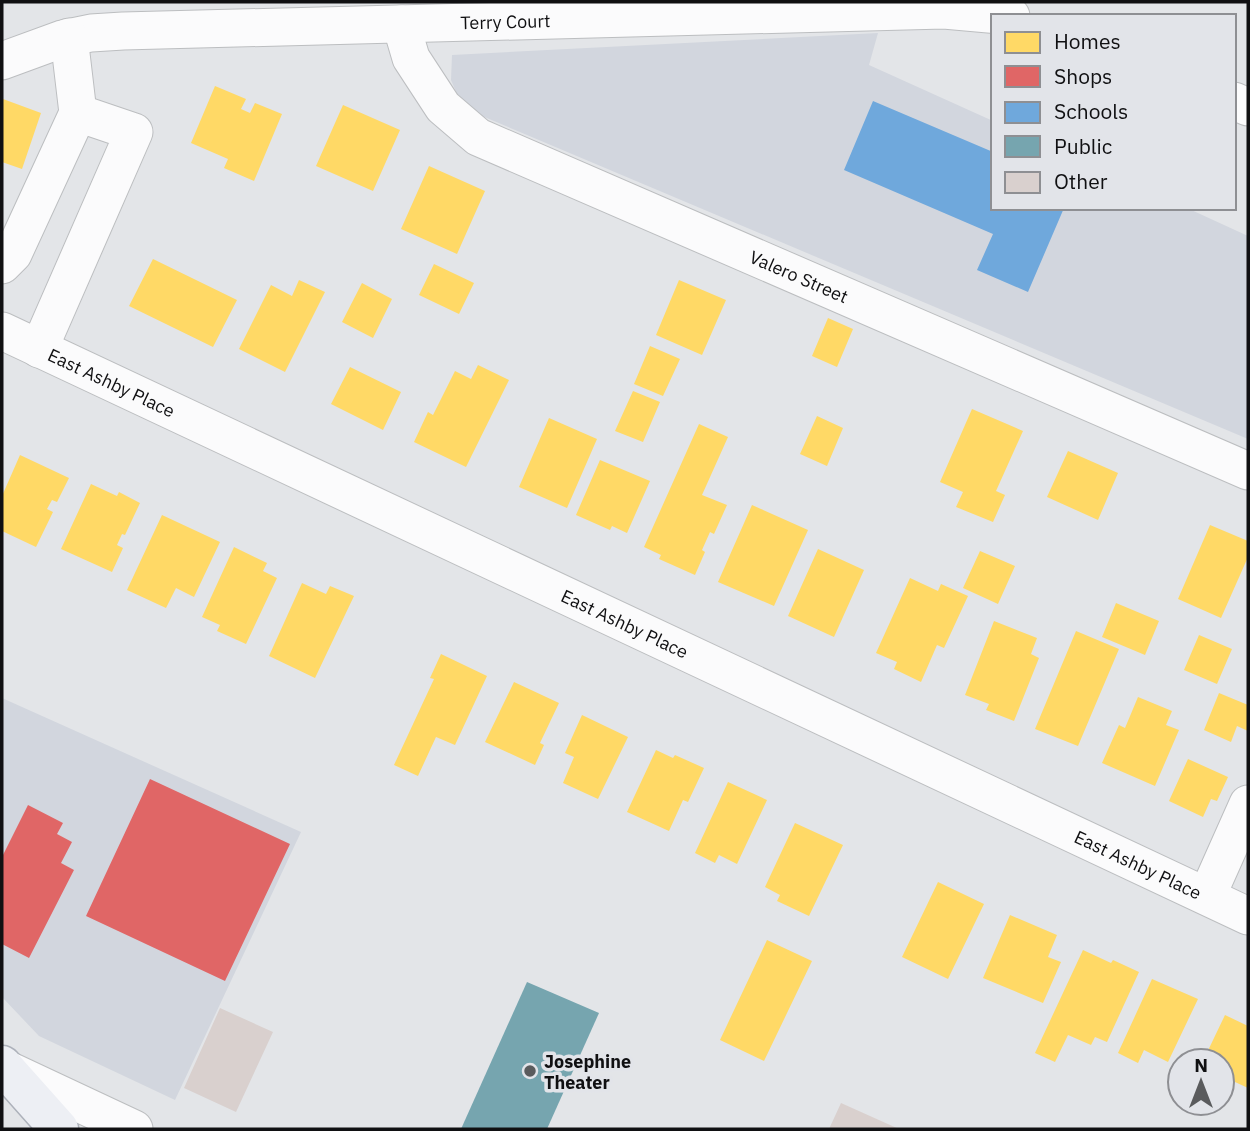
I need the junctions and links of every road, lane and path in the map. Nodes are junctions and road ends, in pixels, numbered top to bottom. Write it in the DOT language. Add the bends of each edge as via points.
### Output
graph roads {
  1 [pos="991,14"];
  2 [pos="401,24"];
  3 [pos="69,37"];
  4 [pos="2,61"];
  5 [pos="78,113"];
  6 [pos="2,265"];
  7 [pos="2,331"];
  8 [pos="39,349"];
  9 [pos="1248,471"];
  10 [pos="1248,804"];
  11 [pos="1207,896"];
  12 [pos="1248,916"];
  13 [pos="4,1067"];
  14 [pos="59,1129"];
  15 [pos="134,1129"];
  1 -- 2 [label="street, Terry Court" via="944,10"];
  2 -- 3 [label="street, Terry Court" via="123,31"];
  2 -- 9 [label="street, Valero Street" via="411,58 443,107 478,137"];
  3 -- 4 [label="street, Terry Court"];
  3 -- 5 [label="street"];
  5 -- 6 [label="street" via="13,254"];
  5 -- 8 [label="street" via="134,132"];
  7 -- 8 [label="street, East Ashby Place"];
  8 -- 11 [label="street, East Ashby Place"];
  10 -- 11 [label="street"];
  11 -- 12 [label="street, East Ashby Place"];
  13 -- 14 [label="main road"];
  13 -- 15 [label="street"];
}
